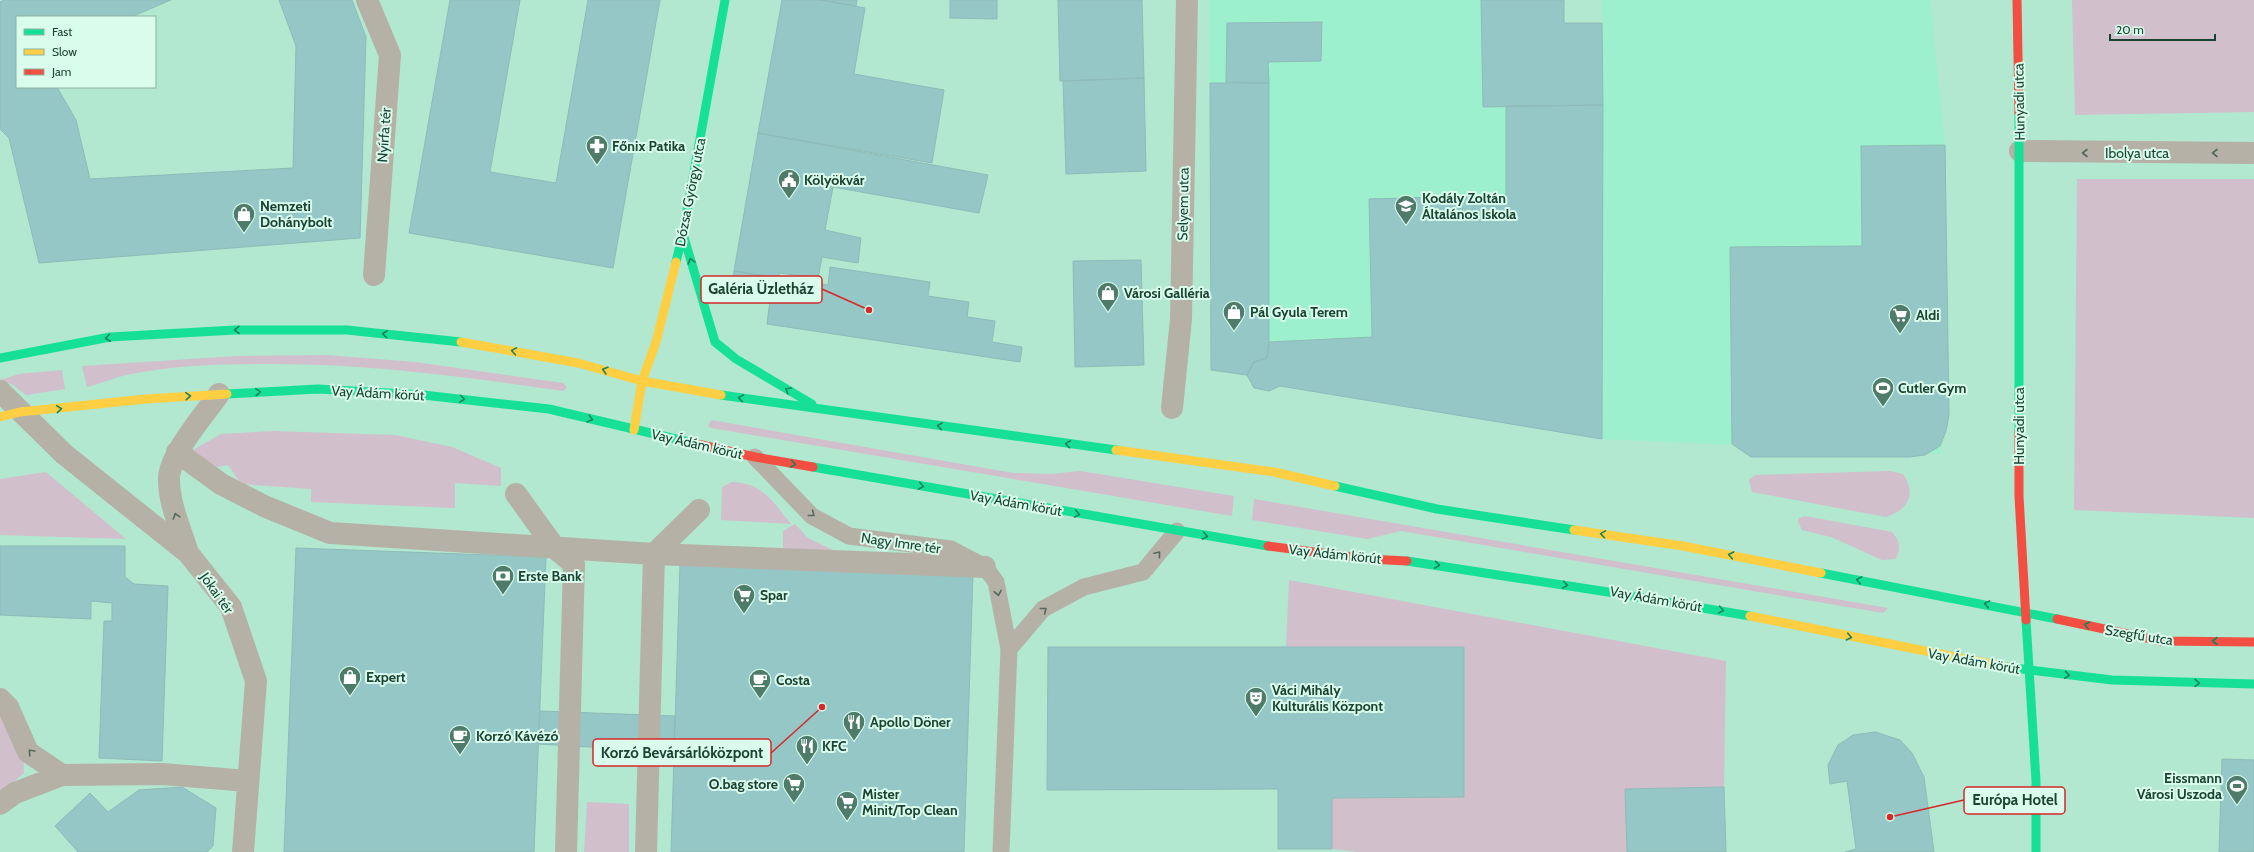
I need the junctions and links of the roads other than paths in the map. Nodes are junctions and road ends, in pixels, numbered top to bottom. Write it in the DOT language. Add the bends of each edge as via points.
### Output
graph roads {
  1 [pos="367,0"];
  2 [pos="725,0"];
  3 [pos="1187,0"];
  4 [pos="2017,0"];
  5 [pos="2020,151"];
  6 [pos="2254,153"];
  7 [pos="683,233"];
  8 [pos="374,275"];
  9 [pos="0,358"];
  10 [pos="642,380"];
  11 [pos="0,391"];
  12 [pos="220,394"];
  13 [pos="1172,408"];
  14 [pos="821,410"];
  15 [pos="10,415"];
  16 [pos="634,430"];
  17 [pos="177,452"];
  18 [pos="755,457"];
  19 [pos="516,494"];
  20 [pos="699,510"];
  21 [pos="1177,531"];
  22 [pos="556,548"];
  23 [pos="188,553"];
  24 [pos="654,554"];
  25 [pos="985,567"];
  26 [pos="2025,612"];
  27 [pos="2254,642"];
  28 [pos="1009,649"];
  29 [pos="2029,671"];
  30 [pos="2254,684"];
  31 [pos="0,699"];
  32 [pos="62,775"];
  33 [pos="248,781"];
  34 [pos="0,804"];
  35 [pos="243,852"];
  36 [pos="566,852"];
  37 [pos="646,852"];
  38 [pos="1001,852"];
  39 [pos="2036,852"];
  1 -- 8 [label="street, Nyírfa tér" via="390,55"];
  2 -- 7 [label="street, Dózsa György utca"];
  3 -- 13 [label="street, Selyem utca" via="1181,319"];
  4 -- 5 [label="street, Hunyadi utca"];
  6 -- 5 [label="street, Ibolya utca, one-way"];
  5 -- 26 [label="street, Hunyadi utca" via="2019,496"];
  7 -- 10 [label="street, Dózsa György utca" via="656,342"];
  14 -- 7 [label="street, one-way" via="736,360 715,342"];
  10 -- 9 [label="street, one-way" via="578,363 456,341 347,330 235,330 110,337"];
  14 -- 10 [label="street, one-way"];
  10 -- 16 [label="street, Dózsa György utca"];
  11 -- 15 [label="street, Jókai tér"];
  15 -- 12 [label="street, Vay Ádám körút, one-way" via="146,399"];
  12 -- 16 [label="street, Vay Ádám körút, one-way" via="318,389 423,395 549,409"];
  12 -- 17 [label="street"];
  26 -- 14 [label="street, one-way" via="1683,546 1437,509 1274,472"];
  15 -- 23 [label="street, Jókai tér" via="64,454"];
  16 -- 18 [label="street, Vay Ádám körút"];
  17 -- 22 [label="street" via="221,484 264,506 330,534"];
  23 -- 17 [label="street, one-way" via="174,509 169,478"];
  18 -- 21 [label="street, Vay Ádám körút, one-way"];
  18 -- 25 [label="lane, Nagy Imre tér, one-way" via="812,516 849,536 951,549"];
  19 -- 22 [label="street"];
  20 -- 24 [label="street"];
  28 -- 21 [label="lane, one-way" via="1043,609 1084,587 1143,572"];
  21 -- 29 [label="street, Vay Ádám körút, one-way" via="1238,542 1368,559 1398,560 1610,591 1736,613 1926,653"];
  22 -- 24 [label="street"];
  22 -- 36 [label="street" via="574,564"];
  23 -- 33 [label="street, Jókai tér" via="231,608 256,681"];
  24 -- 25 [label="street"];
  24 -- 37 [label="street"];
  25 -- 28 [label="lane, Nagy Imre tér, one-way" via="996,582"];
  27 -- 26 [label="street, Szegfű utca, one-way" via="2161,641"];
  26 -- 29 [label="street, Hunyadi utca"];
  28 -- 38 [label="lane, Nagy Imre tér"];
  29 -- 30 [label="street, one-way" via="2137,683"];
  29 -- 39 [label="street, Hunyadi utca" via="2036,781"];
  32 -- 31 [label="street, one-way" via="28,752 8,708"];
  32 -- 33 [label="street" via="162,774"];
  32 -- 34 [label="street" via="15,793"];
  33 -- 35 [label="street, Jókai tér"];
}
